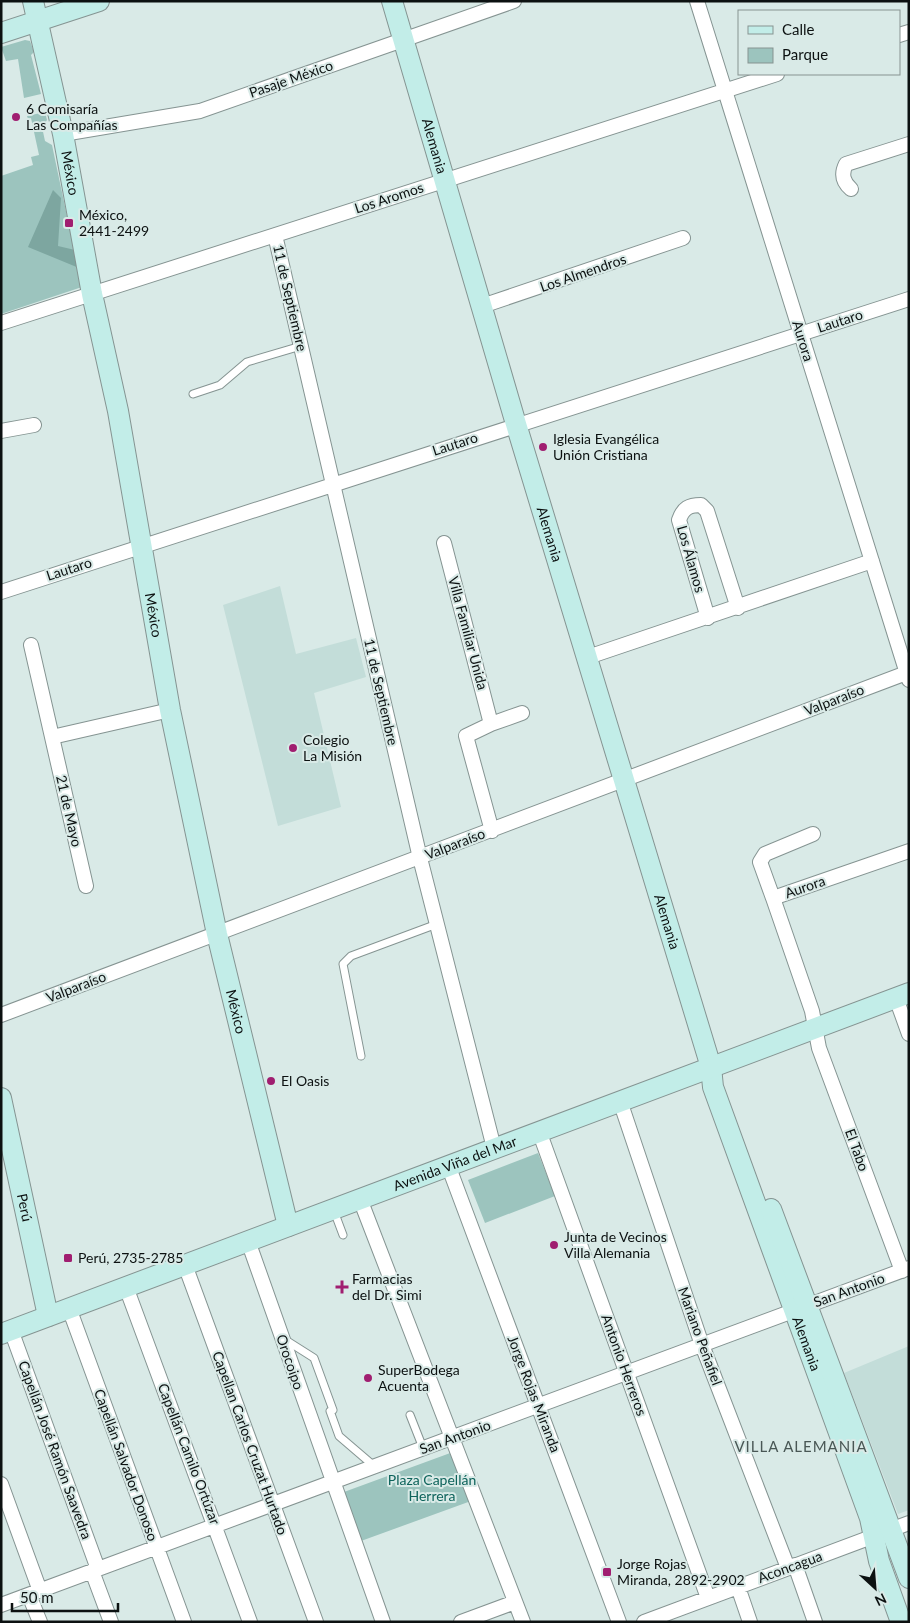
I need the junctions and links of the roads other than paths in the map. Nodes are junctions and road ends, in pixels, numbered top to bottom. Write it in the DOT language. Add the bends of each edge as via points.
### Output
graph roads {
  1 [pos="98,1"];
  2 [pos="392,1"];
  3 [pos="514,1"];
  4 [pos="697,1"];
  5 [pos="35,11"];
  6 [pos="1,32"];
  7 [pos="403,40"];
  8 [pos="774,75"];
  9 [pos="725,90"];
  10 [pos="63,134"];
  11 [pos="909,144"];
  12 [pos="444,180"];
  13 [pos="851,190"];
  14 [pos="275,235"];
  15 [pos="683,238"];
  16 [pos="92,294"];
  17 [pos="909,299"];
  18 [pos="482,306"];
  19 [pos="1,323"];
  20 [pos="800,334"];
  21 [pos="301,346"];
  22 [pos="193,394"];
  23 [pos="516,424"];
  24 [pos="34,425"];
  25 [pos="1,432"];
  26 [pos="332,485"];
  27 [pos="444,543"];
  28 [pos="143,545"];
  29 [pos="872,561"];
  30 [pos="1,592"];
  31 [pos="738,608"];
  32 [pos="708,618"];
  33 [pos="31,645"];
  34 [pos="588,657"];
  35 [pos="908,675"];
  36 [pos="170,710"];
  37 [pos="522,713"];
  38 [pos="491,724"];
  39 [pos="52,737"];
  40 [pos="626,780"];
  41 [pos="492,831"];
  42 [pos="813,834"];
  43 [pos="909,851"];
  44 [pos="420,858"];
  45 [pos="86,886"];
  46 [pos="773,898"];
  47 [pos="437,924"];
  48 [pos="218,934"];
  49 [pos="902,995"];
  50 [pos="1,1015"];
  51 [pos="815,1028"];
  52 [pos="909,1034"];
  53 [pos="360,1056"];
  54 [pos="712,1066"];
  55 [pos="1,1098"];
  56 [pos="620,1101"];
  57 [pos="539,1131"];
  58 [pos="494,1148"];
  59 [pos="448,1165"];
  60 [pos="360,1199"];
  61 [pos="333,1209"];
  62 [pos="288,1226"];
  63 [pos="343,1235"];
  64 [pos="248,1241"];
  65 [pos="185,1265"];
  66 [pos="905,1269"];
  67 [pos="126,1287"];
  68 [pos="69,1308"];
  69 [pos="800,1308"];
  70 [pos="48,1316"];
  71 [pos="6,1332"];
  72 [pos="282,1337"];
  73 [pos="702,1345"];
  74 [pos="626,1373"];
  75 [pos="538,1406"];
  76 [pos="410,1416"];
  77 [pos="453,1437"];
  78 [pos="423,1448"];
  79 [pos="374,1467"];
  80 [pos="332,1482"];
  81 [pos="1,1484"];
  82 [pos="273,1504"];
  83 [pos="216,1526"];
  84 [pos="891,1530"];
  85 [pos="156,1548"];
  86 [pos="792,1567"];
  87 [pos="95,1570"];
  88 [pos="909,1578"];
  89 [pos="738,1587"];
  90 [pos="35,1593"];
  91 [pos="708,1598"];
  92 [pos="515,1602"];
  93 [pos="1,1605"];
  94 [pos="682,1615"];
  95 [pos="40,1622"];
  96 [pos="111,1622"];
  97 [pos="184,1622"];
  98 [pos="250,1622"];
  99 [pos="316,1622"];
  100 [pos="382,1622"];
  101 [pos="461,1622"];
  102 [pos="523,1622"];
  103 [pos="619,1622"];
  104 [pos="644,1622"];
  105 [pos="750,1622"];
  106 [pos="815,1622"];
  107 [pos="901,1622"];
  1 -- 5 [label="main road"];
  2 -- 7 [label="main road, Alemania"];
  3 -- 7 [label="street, Pasaje México"];
  4 -- 9 [label="street, Aurora"];
  5 -- 6 [label="main road"];
  5 -- 10 [label="main road, México"];
  7 -- 10 [label="street, Pasaje México" via="200,111"];
  7 -- 12 [label="main road, Alemania"];
  8 -- 9 [label="street, Los Aromos"];
  9 -- 12 [label="street, Los Aromos"];
  9 -- 20 [label="street, Aurora"];
  10 -- 16 [label="main road, México"];
  11 -- 13 [label="street" via="846,164 843,175"];
  12 -- 14 [label="street, Los Aromos"];
  12 -- 18 [label="main road, Alemania"];
  14 -- 16 [label="street, Los Aromos"];
  14 -- 21 [label="street, 11 de Septiembre"];
  15 -- 18 [label="street, Los Almendros"];
  16 -- 19 [label="street, Los Aromos"];
  16 -- 28 [label="main road, México"];
  17 -- 20 [label="street, Lautaro"];
  18 -- 23 [label="main road, Alemania"];
  20 -- 23 [label="street, Lautaro"];
  20 -- 29 [label="street, Aurora"];
  21 -- 22 [label="lane" via="252,360 240,366 220,385"];
  21 -- 26 [label="street, 11 de Septiembre"];
  23 -- 26 [label="street, Lautaro"];
  23 -- 34 [label="main road, Alemania"];
  24 -- 25 [label="street"];
  26 -- 28 [label="street, Lautaro"];
  26 -- 44 [label="street, 11 de Septiembre"];
  27 -- 38 [label="street, Villa Familiar Unida"];
  28 -- 30 [label="street, Lautaro"];
  28 -- 36 [label="main road, México"];
  29 -- 31 [label="street"];
  29 -- 35 [label="street, Aurora"];
  31 -- 32 [label="street"];
  31 -- 32 [label="street, Los Álamos" via="707,511 701,505 691,505 681,512 679,520"];
  32 -- 34 [label="street"];
  33 -- 39 [label="street, 21 de Mayo"];
  34 -- 40 [label="main road, Alemania"];
  35 -- 40 [label="street, Valparaíso"];
  36 -- 39 [label="street"];
  36 -- 48 [label="main road, México"];
  37 -- 38 [label="street"];
  38 -- 41 [label="street" via="466,736"];
  39 -- 45 [label="street, 21 de Mayo"];
  40 -- 41 [label="street, Valparaíso"];
  40 -- 54 [label="main road, Alemania"];
  41 -- 44 [label="street, Valparaíso"];
  42 -- 46 [label="street" via="762,858 760,862"];
  43 -- 46 [label="street, Aurora"];
  44 -- 47 [label="street, 11 de Septiembre"];
  44 -- 48 [label="street, Valparaíso"];
  46 -- 51 [label="street, Aurora"];
  47 -- 53 [label="lane" via="350,956 343,964"];
  47 -- 58 [label="street, 11 de Septiembre"];
  48 -- 50 [label="street, Valparaíso"];
  48 -- 62 [label="main road, México"];
  49 -- 51 [label="main road, Avenida Viña del Mar"];
  49 -- 52 [label="street"];
  51 -- 54 [label="main road, Avenida Viña del Mar"];
  51 -- 66 [label="street, El Tabo" via="819,1048"];
  54 -- 56 [label="main road, Avenida Viña del Mar"];
  54 -- 69 [label="main road, Alemania" via="716,1096"];
  55 -- 70 [label="main road, Perú"];
  56 -- 57 [label="main road, Avenida Viña del Mar"];
  56 -- 73 [label="street, Mariano Peñafiel"];
  57 -- 58 [label="main road, Avenida Viña del Mar"];
  57 -- 74 [label="street, Antonio Herreros"];
  58 -- 59 [label="main road, Avenida Viña del Mar"];
  59 -- 60 [label="main road, Avenida Viña del Mar"];
  59 -- 75 [label="street, Jorge Rojas Miranda"];
  60 -- 61 [label="main road, Avenida Viña del Mar"];
  60 -- 77 [label="street"];
  61 -- 62 [label="main road, Avenida Viña del Mar"];
  61 -- 63 [label="lane"];
  62 -- 64 [label="main road, Avenida Viña del Mar"];
  64 -- 65 [label="main road, Avenida Viña del Mar"];
  64 -- 72 [label="street, Orocoipo"];
  65 -- 67 [label="main road, Avenida Viña del Mar"];
  65 -- 82 [label="street, Capellan Carlos Cruzat Hurtado"];
  66 -- 69 [label="street, San Antonio"];
  67 -- 68 [label="main road, Avenida Viña del Mar"];
  67 -- 83 [label="street, Capellán Camilo Ortúzar"];
  68 -- 70 [label="main road, Avenida Viña del Mar"];
  68 -- 85 [label="street, Capellán Salvador Donoso"];
  69 -- 73 [label="street, San Antonio"];
  69 -- 84 [label="main road, Alemania" via="866,1509"];
  70 -- 71 [label="main road, Avenida Viña del Mar"];
  71 -- 87 [label="street, Capellán José Ramón Saavedra"];
  72 -- 79 [label="lane" via="314,1358 339,1436"];
  72 -- 80 [label="street, Orocoipo"];
  73 -- 74 [label="street, San Antonio"];
  73 -- 86 [label="street, Mariano Peñafiel"];
  74 -- 75 [label="street, San Antonio"];
  74 -- 91 [label="street, Antonio Herreros"];
  75 -- 77 [label="street, San Antonio"];
  75 -- 103 [label="street, Jorge Rojas Miranda"];
  76 -- 78 [label="lane"];
  77 -- 78 [label="street, San Antonio"];
  77 -- 92 [label="street"];
  78 -- 79 [label="street, San Antonio"];
  79 -- 80 [label="street, San Antonio"];
  80 -- 82 [label="street, San Antonio"];
  80 -- 100 [label="street, Orocoipo"];
  81 -- 90 [label="street"];
  82 -- 83 [label="street, San Antonio"];
  82 -- 99 [label="street, Capellan Carlos Cruzat Hurtado"];
  83 -- 85 [label="street, San Antonio"];
  83 -- 98 [label="street, Capellán Camilo Ortúzar"];
  84 -- 86 [label="street, Aconcagua"];
  84 -- 88 [label="main road, Alemania"];
  84 -- 107 [label="main road, Alemania" via="882,1569"];
  85 -- 87 [label="street, San Antonio"];
  85 -- 97 [label="street, Capellán Salvador Donoso"];
  86 -- 89 [label="street, Aconcagua"];
  86 -- 106 [label="street, Mariano Peñafiel"];
  87 -- 90 [label="street, San Antonio"];
  87 -- 96 [label="street, Capellán José Ramón Saavedra"];
  89 -- 91 [label="street, Aconcagua"];
  89 -- 105 [label="street"];
  90 -- 93 [label="street, San Antonio"];
  90 -- 95 [label="street"];
  91 -- 94 [label="street, Aconcagua"];
  92 -- 101 [label="street"];
  92 -- 102 [label="street"];
  94 -- 104 [label="street, Aconcagua"];
}
